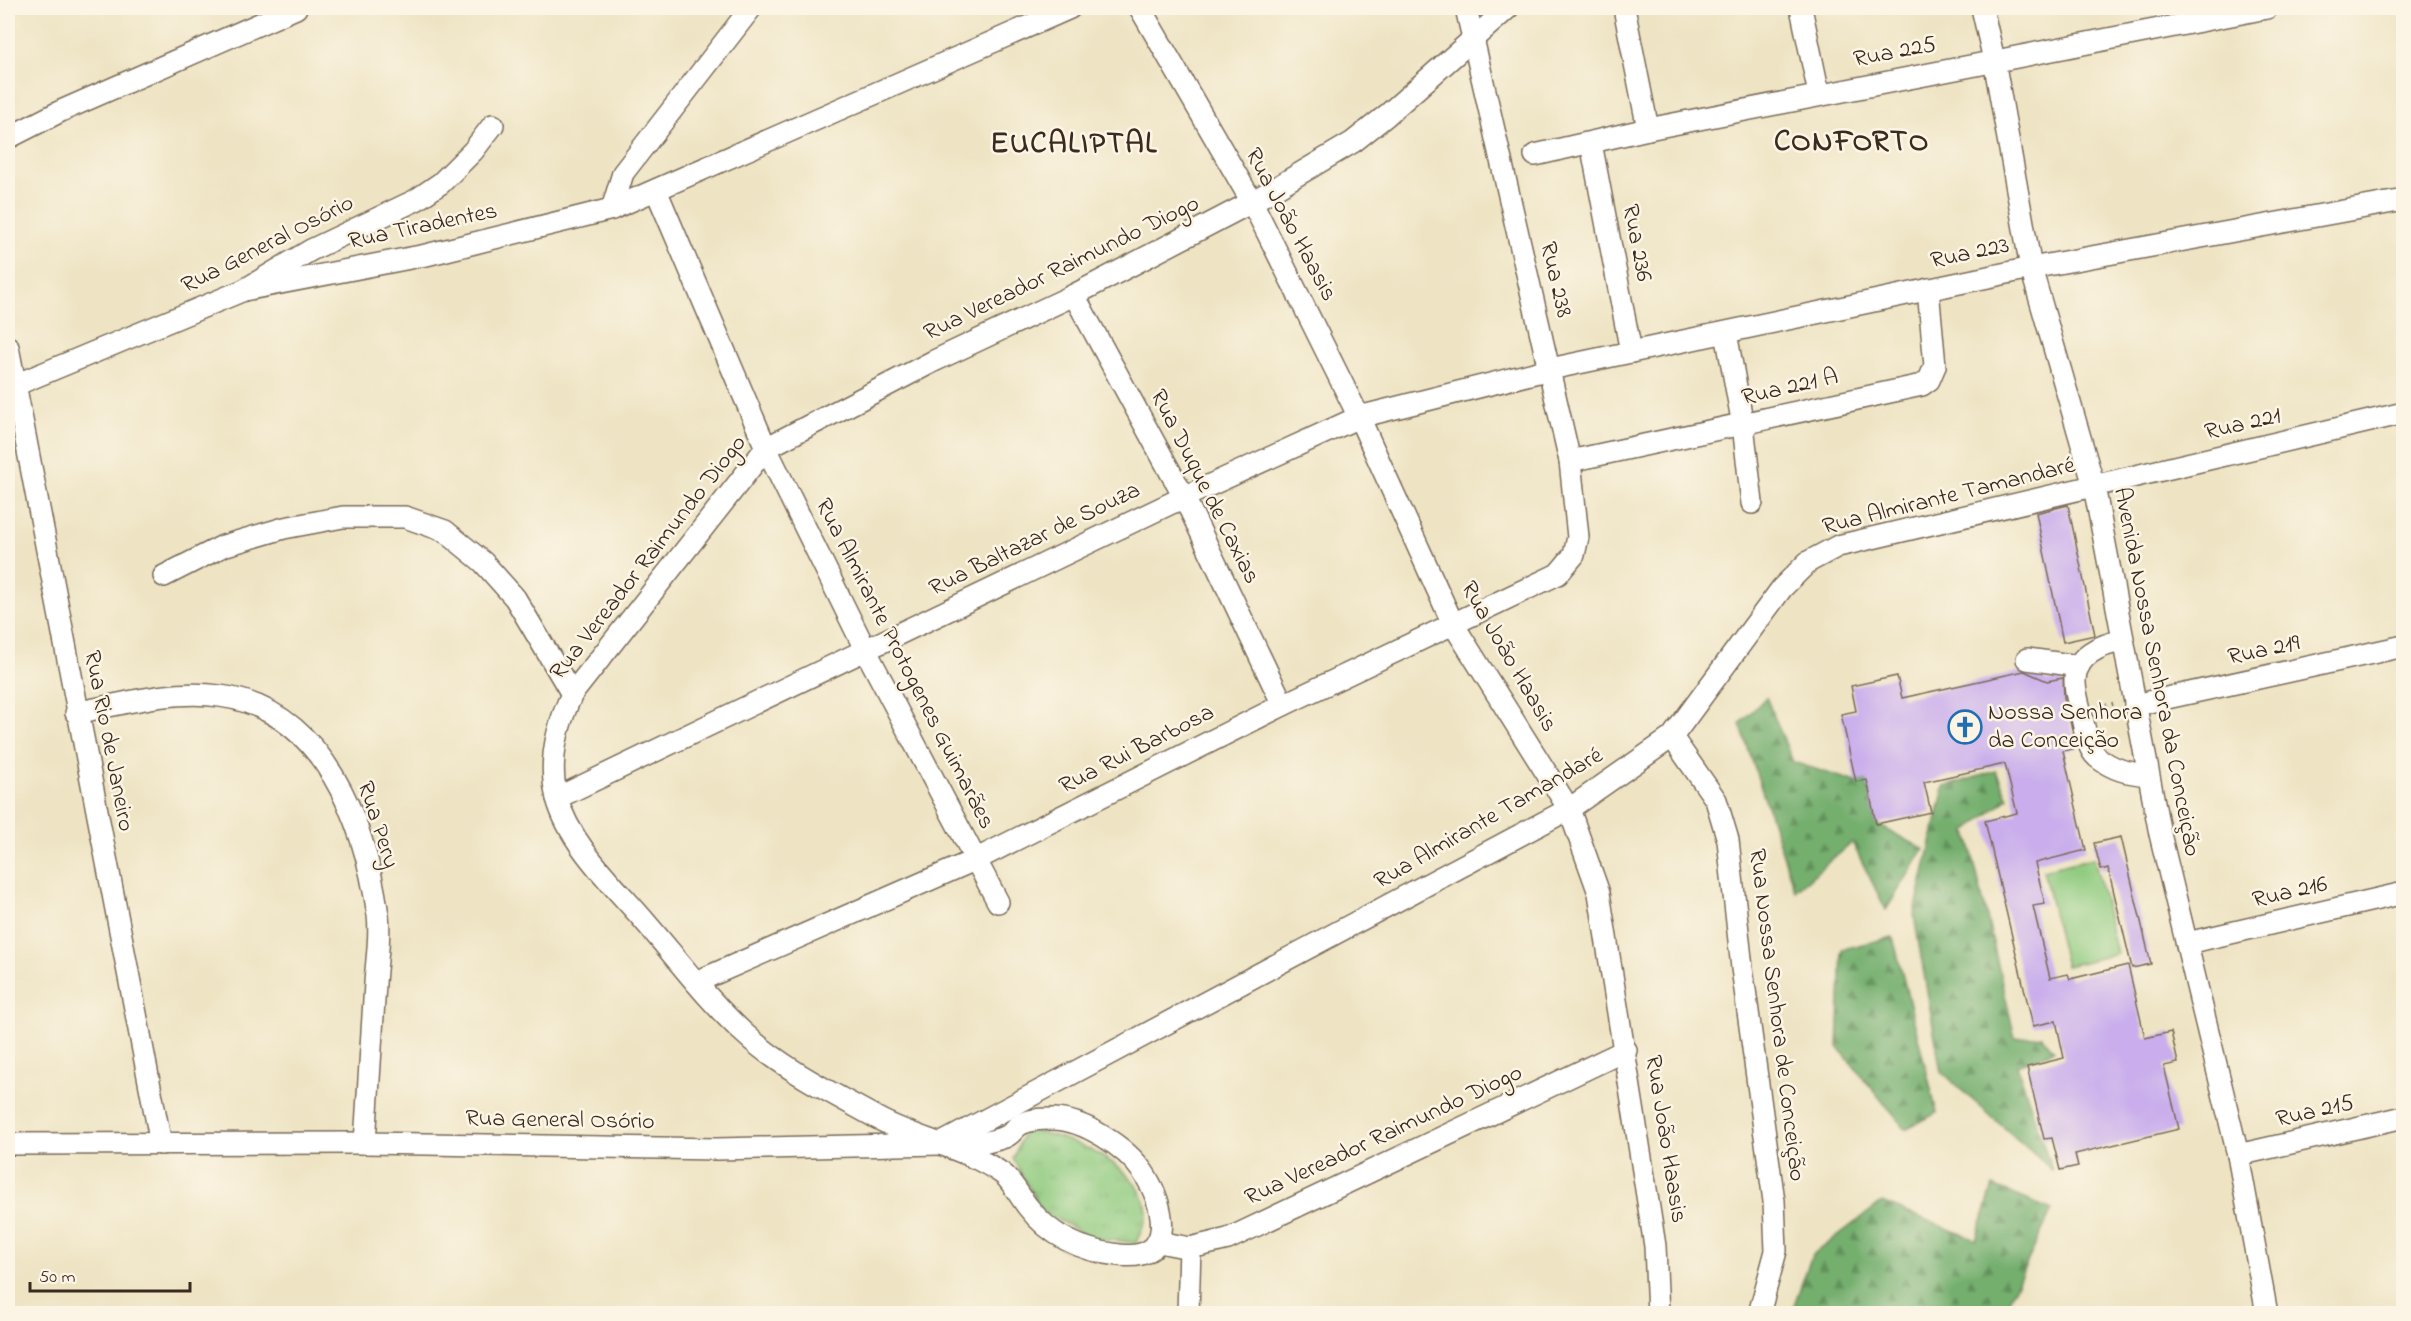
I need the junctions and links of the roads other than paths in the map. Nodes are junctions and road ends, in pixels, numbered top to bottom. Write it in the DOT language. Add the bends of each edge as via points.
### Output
graph roads {
  1 [pos="296,8"];
  2 [pos="751,8"];
  3 [pos="1070,8"];
  4 [pos="1140,8"];
  5 [pos="1466,8"];
  6 [pos="1506,8"];
  7 [pos="1624,8"];
  8 [pos="1801,8"];
  9 [pos="1982,8"];
  10 [pos="2267,8"];
  11 [pos="1473,36"];
  12 [pos="1994,60"];
  13 [pos="1820,94"];
  14 [pos="494,125"];
  15 [pos="1648,129"];
  16 [pos="8,138"];
  17 [pos="1591,143"];
  18 [pos="1535,155"];
  19 [pos="656,190"];
  20 [pos="2403,200"];
  21 [pos="1252,202"];
  22 [pos="612,209"];
  23 [pos="2031,268"];
  24 [pos="1928,289"];
  25 [pos="244,290"];
  26 [pos="1074,296"];
  27 [pos="1726,333"];
  28 [pos="8,347"];
  29 [pos="1631,352"];
  30 [pos="1550,369"];
  31 [pos="11,387"];
  32 [pos="2403,413"];
  33 [pos="1359,417"];
  34 [pos="1743,425"];
  35 [pos="765,448"];
  36 [pos="1570,461"];
  37 [pos="2094,486"];
  38 [pos="1184,497"];
  39 [pos="1752,503"];
  40 [pos="1578,537"];
  41 [pos="164,576"];
  42 [pos="1453,624"];
  43 [pos="2123,641"];
  44 [pos="2403,646"];
  45 [pos="866,651"];
  46 [pos="2027,658"];
  47 [pos="2079,666"];
  48 [pos="572,694"];
  49 [pos="1283,705"];
  50 [pos="2135,705"];
  51 [pos="76,713"];
  52 [pos="1672,737"];
  53 [pos="2148,775"];
  54 [pos="557,798"];
  55 [pos="1569,809"];
  56 [pos="976,860"];
  57 [pos="2403,893"];
  58 [pos="998,902"];
  59 [pos="2187,943"];
  60 [pos="696,982"];
  61 [pos="1626,1050"];
  62 [pos="1090,1062"];
  63 [pos="2403,1117"];
  64 [pos="1009,1137"];
  65 [pos="365,1143"];
  66 [pos="8,1144"];
  67 [pos="161,1144"];
  68 [pos="946,1146"];
  69 [pos="2238,1155"];
  70 [pos="1005,1175"];
  71 [pos="1159,1242"];
  72 [pos="1191,1248"];
  73 [pos="1188,1314"];
  74 [pos="1658,1314"];
  75 [pos="1760,1314"];
  76 [pos="2267,1314"];
  1 -- 16 [label="street"];
  2 -- 22 [label="street" via="623,173"];
  3 -- 19 [label="street, Rua Tiradentes"];
  4 -- 21 [label="street, Rua João Haasis"];
  5 -- 11 [label="street, Rua 238"];
  6 -- 11 [label="street, Rua Vereador Raimundo Diogo"];
  7 -- 15 [label="street"];
  8 -- 13 [label="street"];
  9 -- 12 [label="street, Avenida Nossa Senhora da Conceição"];
  10 -- 12 [label="street, Rua 225"];
  11 -- 21 [label="street, Rua Vereador Raimundo Diogo" via="1353,142"];
  11 -- 30 [label="street, Rua 238"];
  12 -- 13 [label="street, Rua 225"];
  12 -- 23 [label="street, Avenida Nossa Senhora da Conceição"];
  13 -- 15 [label="street, Rua 225"];
  14 -- 25 [label="street, Rua General Osório" via="441,183 416,200 311,250"];
  15 -- 17 [label="street, Rua 225"];
  17 -- 18 [label="street, Rua 225"];
  17 -- 29 [label="street, Rua 236"];
  19 -- 22 [label="street, Rua Tiradentes"];
  19 -- 35 [label="street, Rua Almirante Protogenes Guimarães"];
  20 -- 23 [label="street, Rua 223"];
  21 -- 26 [label="street, Rua Vereador Raimundo Diogo"];
  21 -- 33 [label="street, Rua João Haasis"];
  22 -- 25 [label="street, Rua Tiradentes" via="426,255"];
  23 -- 24 [label="street, Rua 223"];
  23 -- 37 [label="street, Avenida Nossa Senhora da Conceição"];
  24 -- 27 [label="street, Rua 223"];
  24 -- 34 [label="street, Rua 221 A" via="1935,366 1929,380 1922,385"];
  25 -- 31 [label="street, Rua General Osório"];
  26 -- 35 [label="street, Rua Vereador Raimundo Diogo" via="934,361"];
  26 -- 38 [label="street, Rua Duque de Caxias"];
  27 -- 29 [label="street, Rua 223"];
  27 -- 34 [label="street"];
  28 -- 31 [label="street, Rua Rio de Janeiro"];
  29 -- 30 [label="street, Rua 223"];
  30 -- 33 [label="street, Rua Baltazar de Souza"];
  30 -- 36 [label="street, Rua 238"];
  31 -- 51 [label="street, Rua Rio de Janeiro"];
  32 -- 37 [label="street, Rua 221"];
  33 -- 38 [label="street, Rua Baltazar de Souza"];
  33 -- 42 [label="street, Rua João Haasis"];
  34 -- 36 [label="street, Rua 221 A"];
  34 -- 39 [label="street"];
  35 -- 45 [label="street, Rua Almirante Protogenes Guimarães"];
  35 -- 48 [label="street, Rua Vereador Raimundo Diogo"];
  36 -- 40 [label="street, Rua 238"];
  37 -- 43 [label="street, Avenida Nossa Senhora da Conceição"];
  37 -- 52 [label="street, Rua Almirante Tamandaré" via="1838,546 1808,562 1782,588"];
  38 -- 45 [label="street, Rua Baltazar de Souza"];
  38 -- 49 [label="street, Rua Duque de Caxias"];
  40 -- 42 [label="street, Rua Rui Barbosa" via="1574,555 1558,574"];
  41 -- 48 [label="street" via="223,546 284,528 343,517 405,517 445,531 483,562 515,598"];
  42 -- 49 [label="street, Rua Rui Barbosa"];
  42 -- 55 [label="street, Rua João Haasis"];
  43 -- 47 [label="street" via="2091,651"];
  43 -- 50 [label="street, Avenida Nossa Senhora da Conceição"];
  44 -- 50 [label="street, Rua 219"];
  45 -- 54 [label="street, Rua Baltazar de Souza"];
  45 -- 56 [label="street, Rua Almirante Protogenes Guimarães"];
  46 -- 47 [label="street"];
  47 -- 53 [label="street" via="2074,681 2095,755 2120,771"];
  48 -- 54 [label="street, Rua Vereador Raimundo Diogo" via="559,722 554,757"];
  49 -- 56 [label="street, Rua Rui Barbosa"];
  50 -- 53 [label="street, Avenida Nossa Senhora da Conceição"];
  51 -- 65 [label="street, Rua Pery" via="175,695 220,696 263,708 291,726 318,752 343,790 360,837 378,917"];
  51 -- 67 [label="street, Rua Rio de Janeiro"];
  52 -- 55 [label="street, Rua Almirante Tamandaré"];
  52 -- 75 [label="street, Rua Nossa Senhora de Conceição" via="1716,800 1728,840 1774,1201 1776,1251"];
  53 -- 59 [label="street, Avenida Nossa Senhora da Conceição"];
  54 -- 60 [label="street, Rua Vereador Raimundo Diogo" via="571,829 590,856"];
  55 -- 61 [label="street, Rua João Haasis" via="1599,893"];
  55 -- 62 [label="street, Rua Almirante Tamandaré"];
  56 -- 58 [label="street, Rua Almirante Protogenes Guimarães"];
  56 -- 60 [label="street, Rua Rui Barbosa"];
  57 -- 59 [label="street, Rua 216"];
  59 -- 69 [label="street, Avenida Nossa Senhora da Conceição"];
  60 -- 68 [label="street, Rua Vereador Raimundo Diogo" via="747,1036 789,1065 880,1120"];
  61 -- 72 [label="street, Rua Vereador Raimundo Diogo" via="1228,1239"];
  61 -- 74 [label="street, Rua João Haasis" via="1655,1246"];
  62 -- 68 [label="street, Rua General Osório"];
  63 -- 69 [label="street, Rua 215"];
  64 -- 68 [label="street"];
  64 -- 70 [label="street" via="1003,1156"];
  64 -- 71 [label="street" via="1031,1119 1057,1119 1089,1129 1120,1146 1143,1171 1157,1200 1163,1221"];
  65 -- 67 [label="street, Rua General Osório"];
  65 -- 68 [label="street, Rua General Osório" via="717,1149"];
  66 -- 67 [label="street, Rua General Osório"];
  68 -- 70 [label="street, Rua Vereador Raimundo Diogo"];
  69 -- 76 [label="street, Avenida Nossa Senhora da Conceição"];
  70 -- 71 [label="street, Rua Vereador Raimundo Diogo" via="1030,1211 1051,1232 1072,1244 1132,1257 1148,1253"];
  71 -- 72 [label="street, Rua Vereador Raimundo Diogo"];
  72 -- 73 [label="street"];
}
